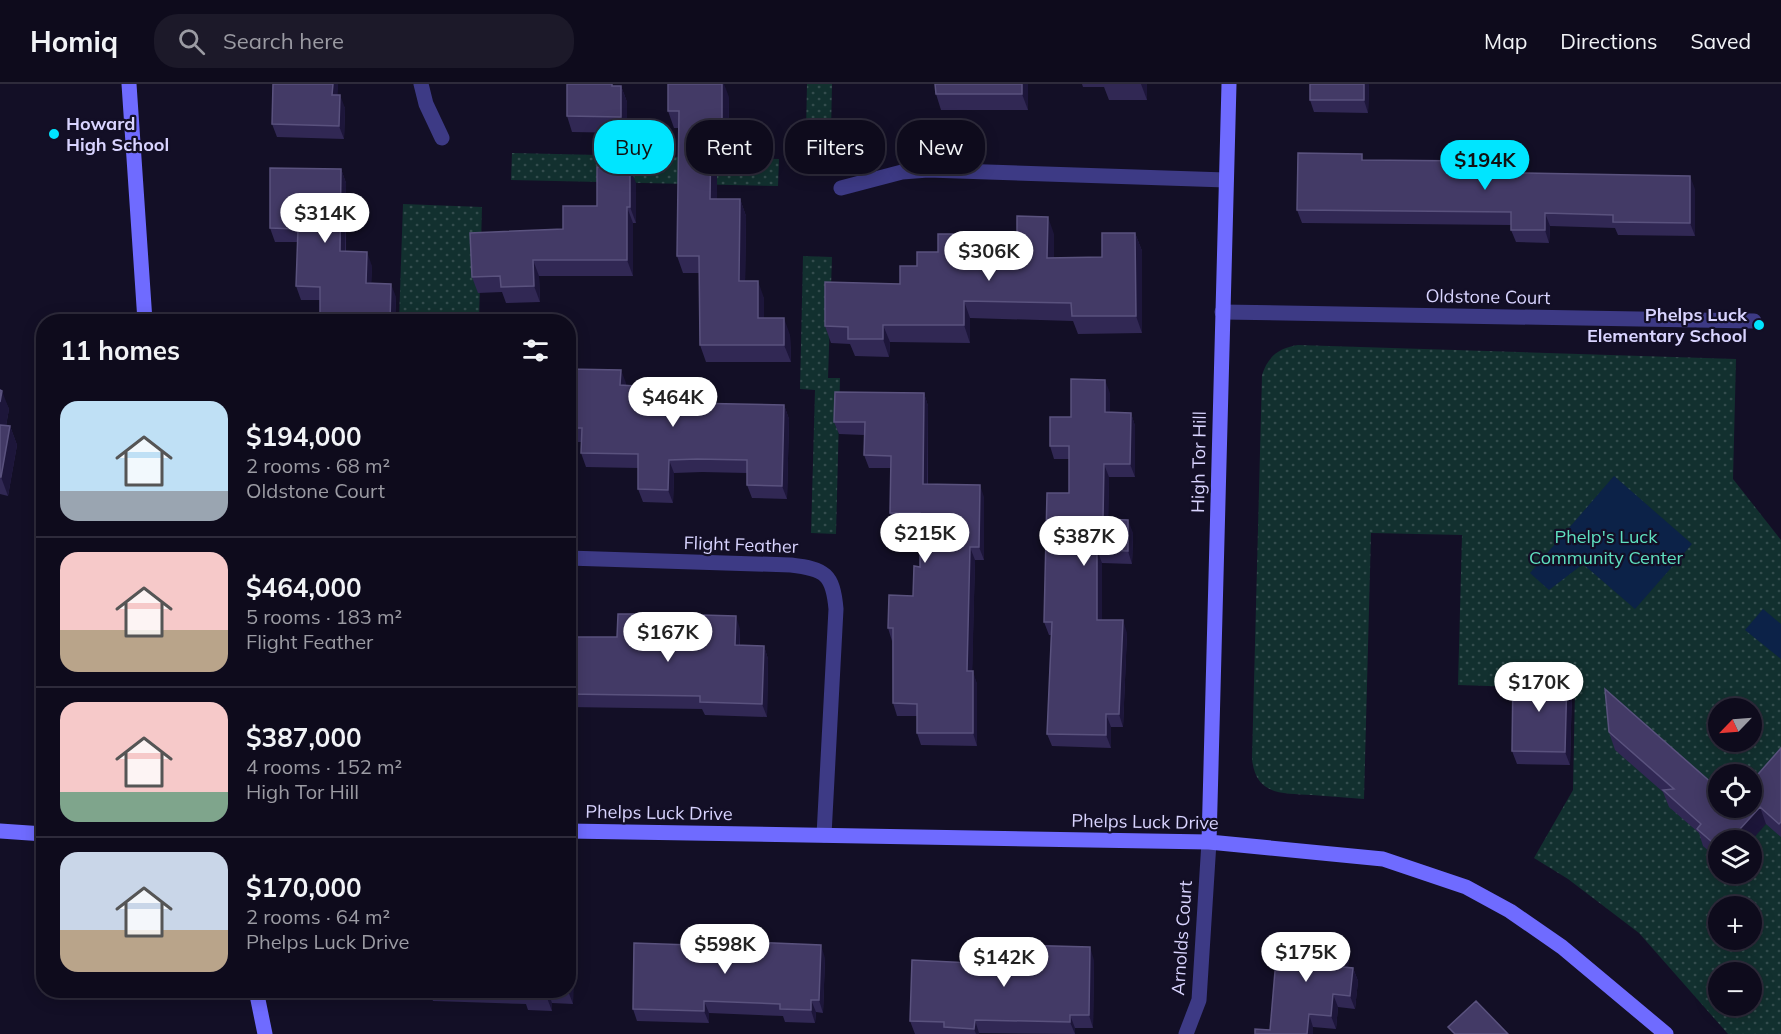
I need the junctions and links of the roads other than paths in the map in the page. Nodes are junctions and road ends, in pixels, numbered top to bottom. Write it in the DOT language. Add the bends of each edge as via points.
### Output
graph roads {
  1 [pos="129,84"];
  2 [pos="421,84"];
  3 [pos="1229,84"];
  4 [pos="442,138"];
  5 [pos="1226,180"];
  6 [pos="841,188"];
  7 [pos="1222,312"];
  8 [pos="145,314"];
  9 [pos="1754,321"];
  10 [pos="576,558"];
  11 [pos="0,831"];
  12 [pos="576,831"];
  13 [pos="36,833"];
  14 [pos="824,835"];
  15 [pos="1209,842"];
  16 [pos="258,998"];
  17 [pos="265,1034"];
  18 [pos="1186,1034"];
  19 [pos="1666,1034"];
  1 -- 8 [label="street"];
  2 -- 4 [label="street"];
  3 -- 5 [label="street, High Tor Hill"];
  5 -- 6 [label="street" via="928,170 902,172"];
  5 -- 7 [label="street, High Tor Hill"];
  7 -- 9 [label="street, Oldstone Court"];
  7 -- 15 [label="street, High Tor Hill"];
  10 -- 14 [label="street, Flight Feather" via="791,565 814,567 827,575 834,589 836,609"];
  11 -- 13 [label="street"];
  12 -- 14 [label="street, Phelps Luck Drive"];
  14 -- 15 [label="street, Phelps Luck Drive"];
  15 -- 18 [label="street, Arnolds Court" via="1199,1000"];
  15 -- 19 [label="street, Phelps Luck Drive" via="1383,859 1466,887 1562,947"];
  16 -- 17 [label="street"];
}
